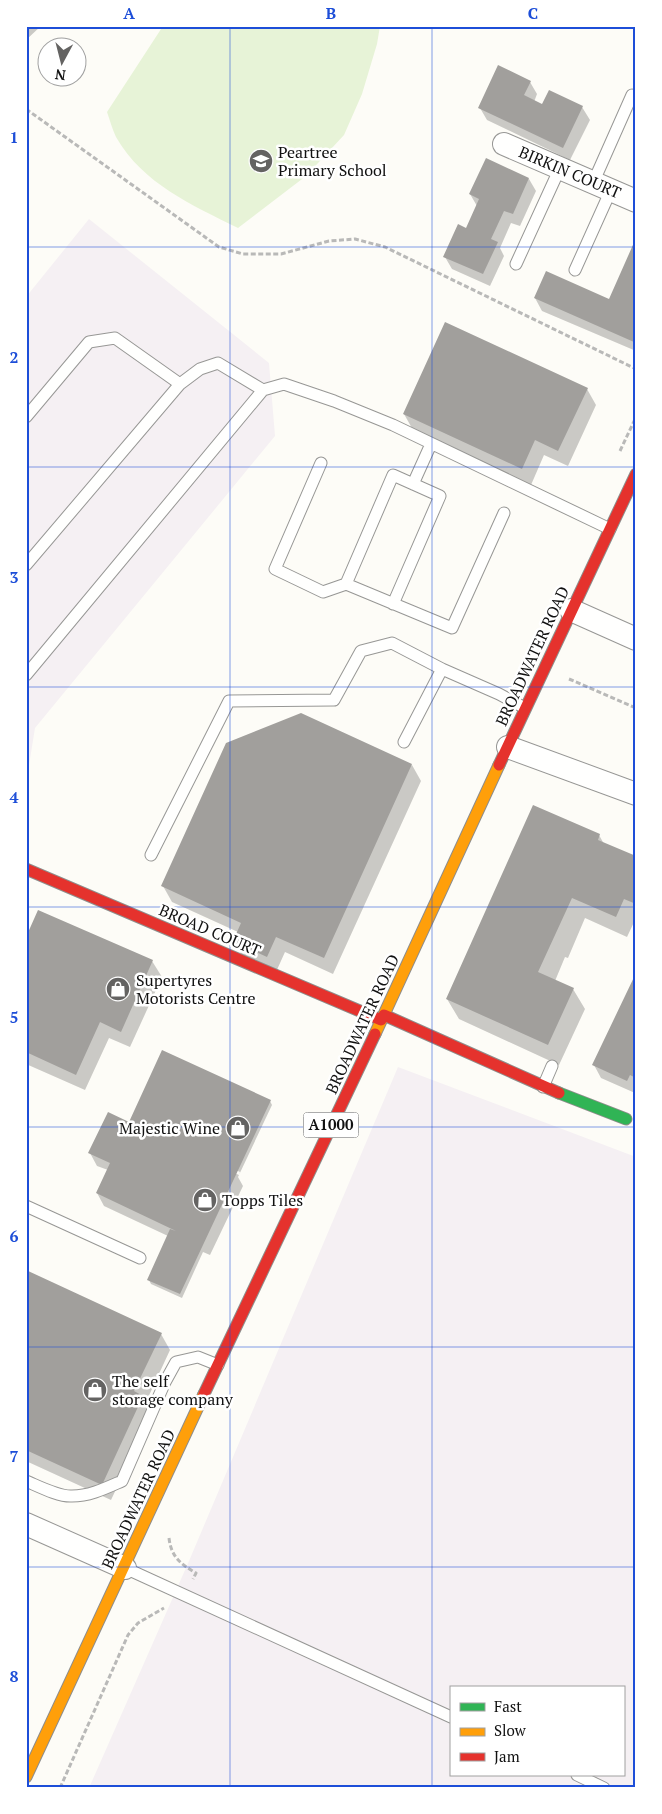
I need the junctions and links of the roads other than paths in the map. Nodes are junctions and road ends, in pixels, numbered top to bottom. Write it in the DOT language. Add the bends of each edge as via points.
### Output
graph roads {
  1 [pos="632,95"];
  2 [pos="504,144"];
  3 [pos="560,168"];
  4 [pos="602,186"];
  5 [pos="636,200"];
  6 [pos="516,264"];
  7 [pos="575,270"];
  8 [pos="180,384"];
  9 [pos="263,390"];
  10 [pos="26,417"];
  11 [pos="432,444"];
  12 [pos="320,463"];
  13 [pos="636,474"];
  14 [pos="413,484"];
  15 [pos="504,513"];
  16 [pos="610,529"];
  17 [pos="26,564"];
  18 [pos="346,584"];
  19 [pos="393,604"];
  20 [pos="571,610"];
  21 [pos="636,639"];
  22 [pos="442,669"];
  23 [pos="26,676"];
  24 [pos="525,708"];
  25 [pos="404,742"];
  26 [pos="508,747"];
  27 [pos="636,794"];
  28 [pos="151,855"];
  29 [pos="26,869"];
  30 [pos="383,1018"];
  31 [pos="552,1066"];
  32 [pos="543,1087"];
  33 [pos="626,1119"];
  34 [pos="26,1206"];
  35 [pos="140,1258"];
  36 [pos="218,1365"];
  37 [pos="26,1481"];
  38 [pos="26,1524"];
  39 [pos="125,1568"];
  40 [pos="450,1717"];
  41 [pos="578,1776"];
  42 [pos="26,1777"];
  43 [pos="604,1788"];
  1 -- 4 [label="lane"];
  2 -- 3 [label="street, BIRKIN COURT"];
  3 -- 4 [label="street, BIRKIN COURT"];
  3 -- 6 [label="lane"];
  4 -- 5 [label="street, BIRKIN COURT"];
  4 -- 7 [label="lane"];
  8 -- 9 [label="lane" via="200,369 218,363"];
  8 -- 10 [label="lane" via="115,338 89,342"];
  8 -- 17 [label="lane"];
  9 -- 11 [label="lane" via="284,384 334,401"];
  9 -- 23 [label="lane"];
  11 -- 14 [label="lane"];
  11 -- 16 [label="lane"];
  12 -- 18 [label="lane" via="275,569 323,592"];
  13 -- 16 [label="main road, BROADWATER ROAD / A1000"];
  14 -- 18 [label="lane" via="393,475"];
  14 -- 19 [label="lane" via="440,496"];
  15 -- 19 [label="lane" via="452,628"];
  16 -- 20 [label="main road, BROADWATER ROAD / A1000"];
  18 -- 19 [label="lane"];
  20 -- 21 [label="street"];
  20 -- 24 [label="main road, BROADWATER ROAD / A1000"];
  22 -- 24 [label="lane"];
  22 -- 25 [label="lane"];
  22 -- 28 [label="lane" via="392,643 361,651 334,700 229,701"];
  24 -- 26 [label="main road, BROADWATER ROAD / A1000"];
  26 -- 27 [label="street"];
  26 -- 30 [label="main road, BROADWATER ROAD / A1000"];
  29 -- 30 [label="main road, BROAD COURT"];
  30 -- 32 [label="main road, BROAD COURT"];
  30 -- 36 [label="main road, BROADWATER ROAD / A1000"];
  31 -- 32 [label="lane"];
  32 -- 33 [label="main road, BROAD COURT"];
  34 -- 35 [label="lane"];
  36 -- 37 [label="lane" via="198,1357 176,1362 122,1481 98,1491 70,1496"];
  36 -- 39 [label="main road, BROADWATER ROAD / A1000"];
  38 -- 39 [label="street"];
  39 -- 40 [label="lane"];
  39 -- 42 [label="main road, BROADWATER ROAD / A1000"];
  41 -- 43 [label="lane"];
}
